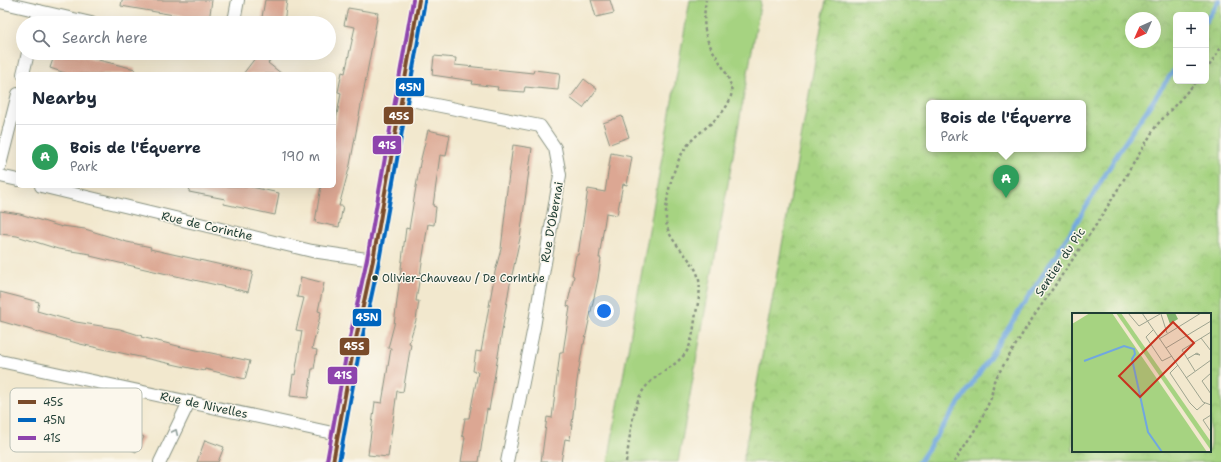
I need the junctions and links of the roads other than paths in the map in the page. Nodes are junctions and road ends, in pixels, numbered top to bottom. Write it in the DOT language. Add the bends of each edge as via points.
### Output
graph roads {
  1 [pos="238,0"];
  2 [pos="419,0"];
  3 [pos="0,2"];
  4 [pos="35,16"];
  5 [pos="235,16"];
  6 [pos="26,60"];
  7 [pos="23,72"];
  8 [pos="401,98"];
  9 [pos="16,102"];
  10 [pos="0,165"];
  11 [pos="0,176"];
  12 [pos="16,180"];
  13 [pos="49,188"];
  14 [pos="373,260"];
  15 [pos="0,361"];
  16 [pos="124,388"];
  17 [pos="142,392"];
  18 [pos="189,402"];
  19 [pos="338,434"];
  20 [pos="160,462"];
  21 [pos="332,462"];
  22 [pos="507,462"];
  1 -- 5 [label="street"];
  2 -- 8 [label="street"];
  3 -- 4 [label="street"];
  6 -- 7 [label="street"];
  8 -- 14 [label="street"];
  8 -- 22 [label="street, Rue D'Obernai" via="540,126 555,148 560,175"];
  9 -- 10 [label="street"];
  11 -- 12 [label="street"];
  13 -- 14 [label="street, Rue de Corinthe" via="312,251"];
  14 -- 19 [label="street"];
  15 -- 16 [label="street, Rue de Nivelles"];
  17 -- 18 [label="street, Rue de Nivelles"];
  18 -- 19 [label="street, Rue de Nivelles"];
  20 -- 18 [label="street, one-way"];
  19 -- 21 [label="street"];
}
